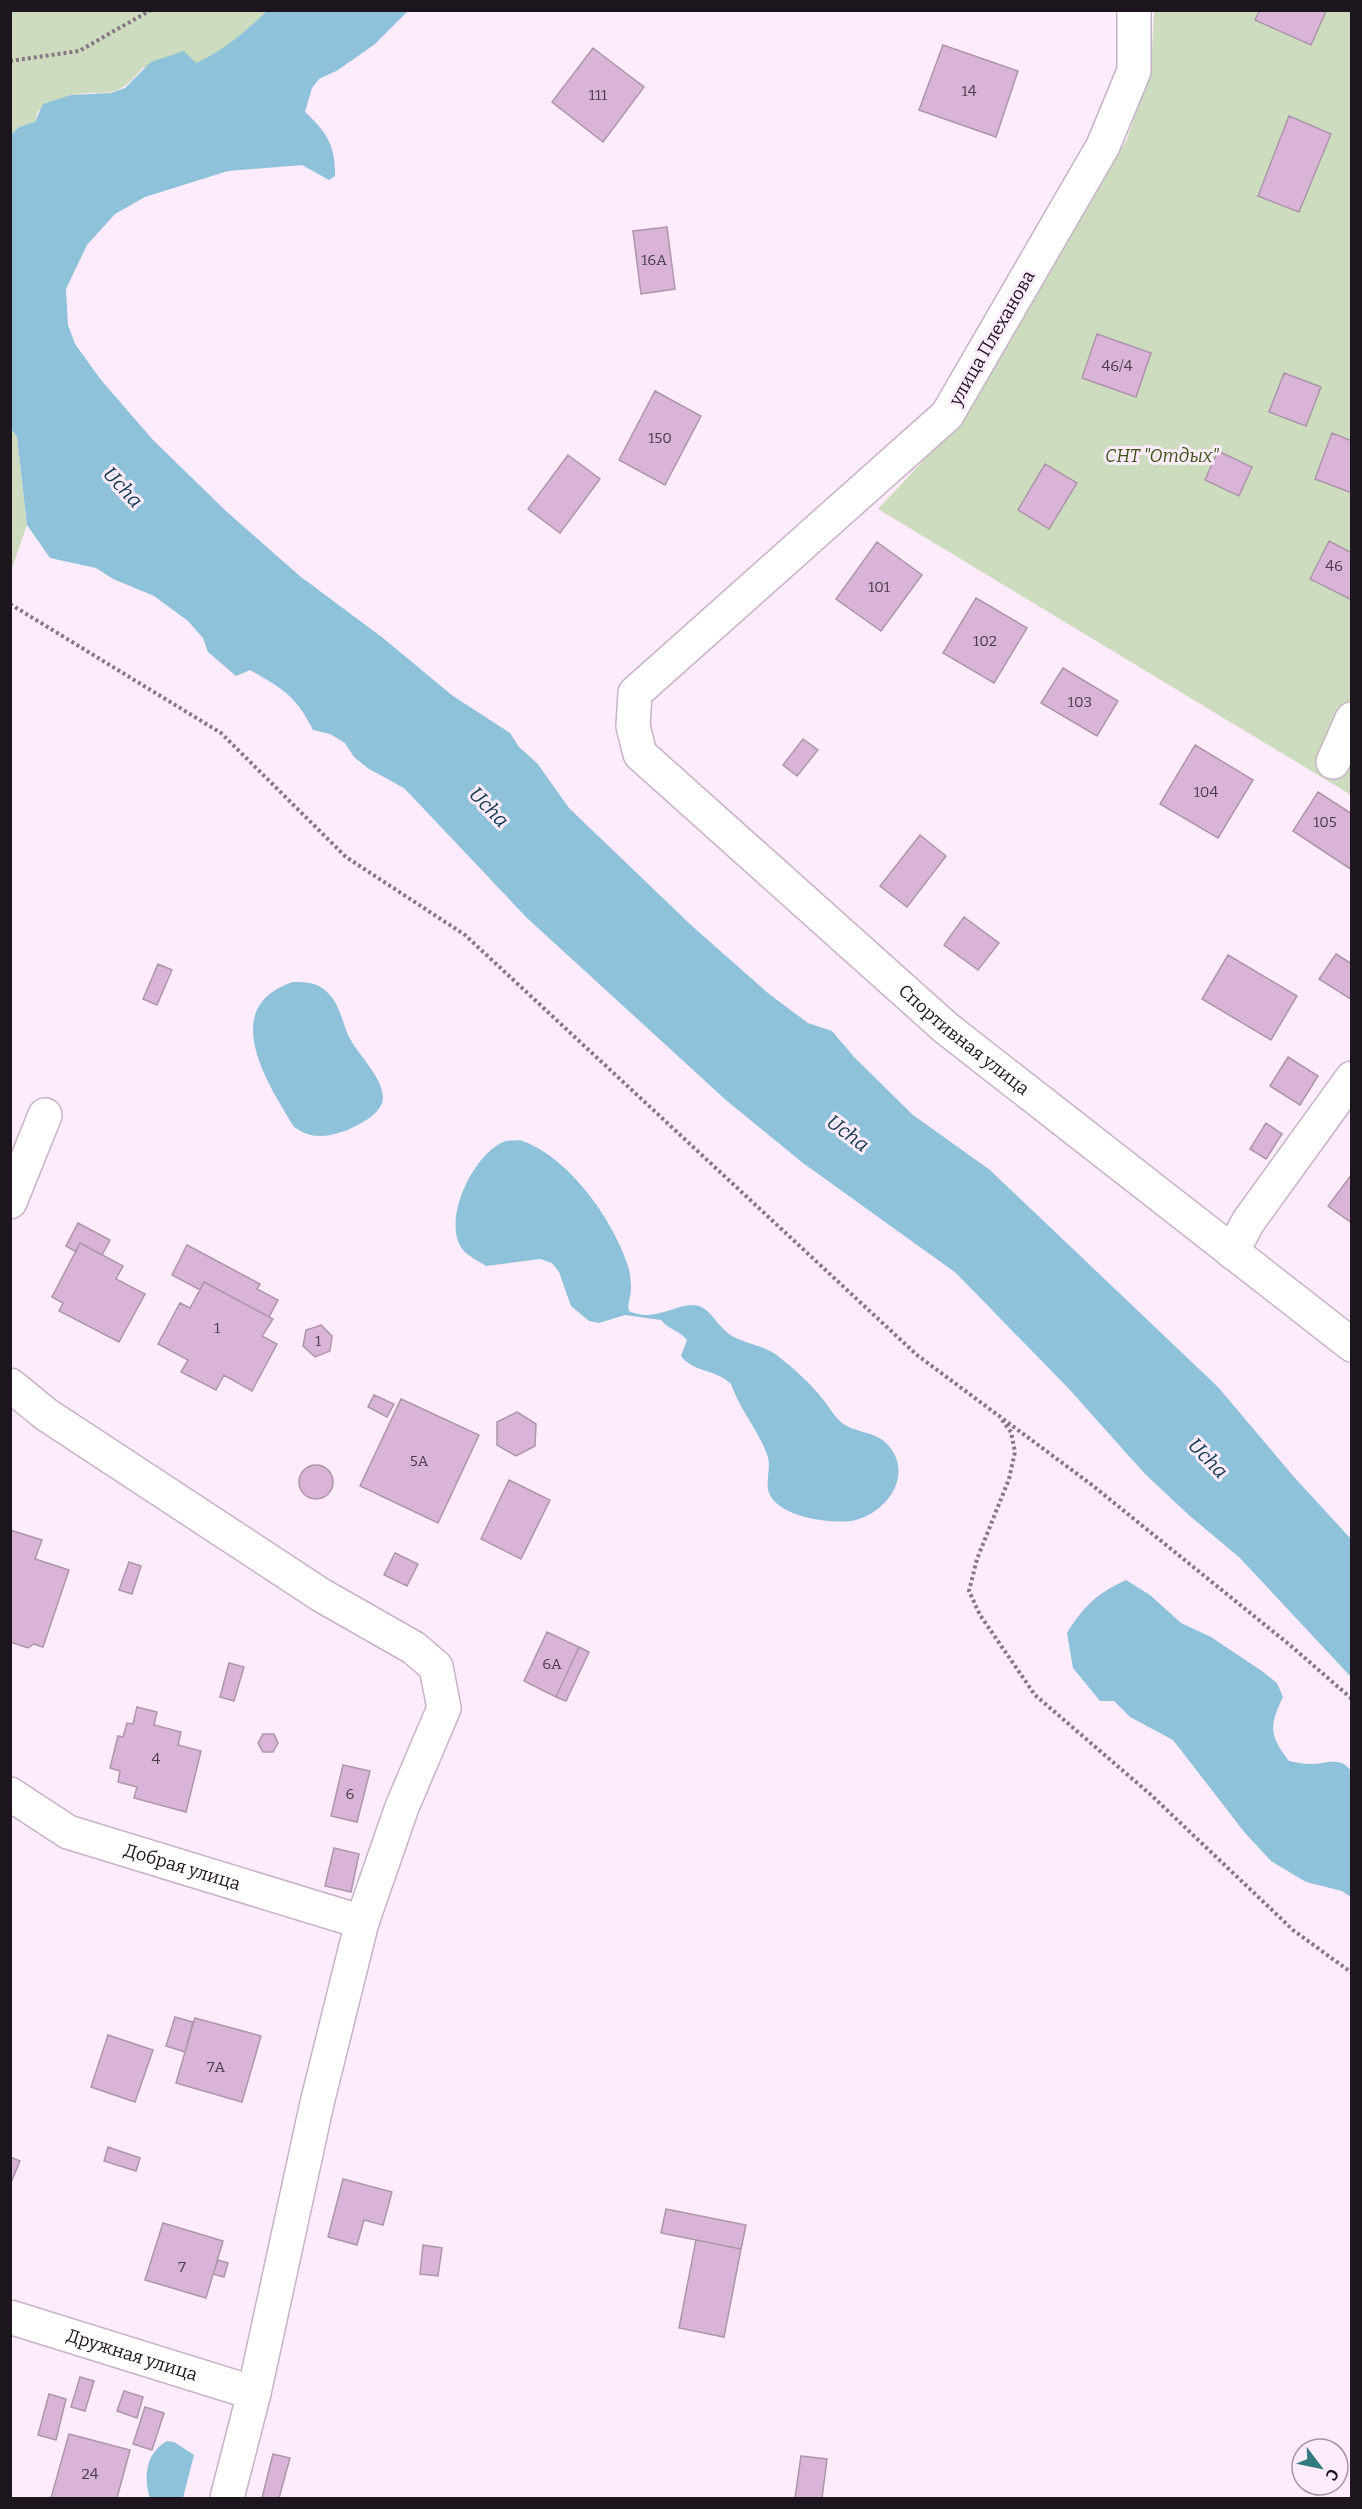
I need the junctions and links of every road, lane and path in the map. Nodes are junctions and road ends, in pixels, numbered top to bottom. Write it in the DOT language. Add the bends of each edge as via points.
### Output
graph roads {
  1 [pos="151,10"];
  2 [pos="1134,10"];
  3 [pos="10,60"];
  4 [pos="10,604"];
  5 [pos="635,693"];
  6 [pos="1352,719"];
  7 [pos="1333,762"];
  8 [pos="1352,1078"];
  9 [pos="45,1115"];
  10 [pos="10,1202"];
  11 [pos="1232,1251"];
  12 [pos="1352,1345"];
  13 [pos="10,1385"];
  14 [pos="999,1415"];
  15 [pos="1352,1699"];
  16 [pos="10,1794"];
  17 [pos="362,1922"];
  18 [pos="1352,1973"];
  19 [pos="10,2317"];
  20 [pos="254,2393"];
  21 [pos="227,2499"];
  1 -- 3 [label="path" via="79,51"];
  2 -- 5 [label="street, улица Плеханова" via="1134,71 1103,146 947,415"];
  4 -- 14 [label="path" via="221,733 346,857 465,935 917,1355"];
  5 -- 11 [label="street, Спортивная улица" via="633,726 640,754 946,1028"];
  6 -- 7 [label="street"];
  8 -- 11 [label="street" via="1248,1222"];
  9 -- 10 [label="street"];
  11 -- 12 [label="street, Спортивная улица"];
  13 -- 17 [label="street" via="47,1415 321,1595 414,1648 436,1667 444,1708 402,1807"];
  14 -- 15 [label="path" via="1092,1485"];
  14 -- 18 [label="path" via="1011,1432 1015,1452 969,1591 980,1615 1035,1695 1150,1794 1293,1930"];
  16 -- 17 [label="street, Добрая улица" via="68,1832"];
  17 -- 20 [label="street" via="302,2167"];
  19 -- 20 [label="street, Дружная улица"];
  20 -- 21 [label="street"];
}
